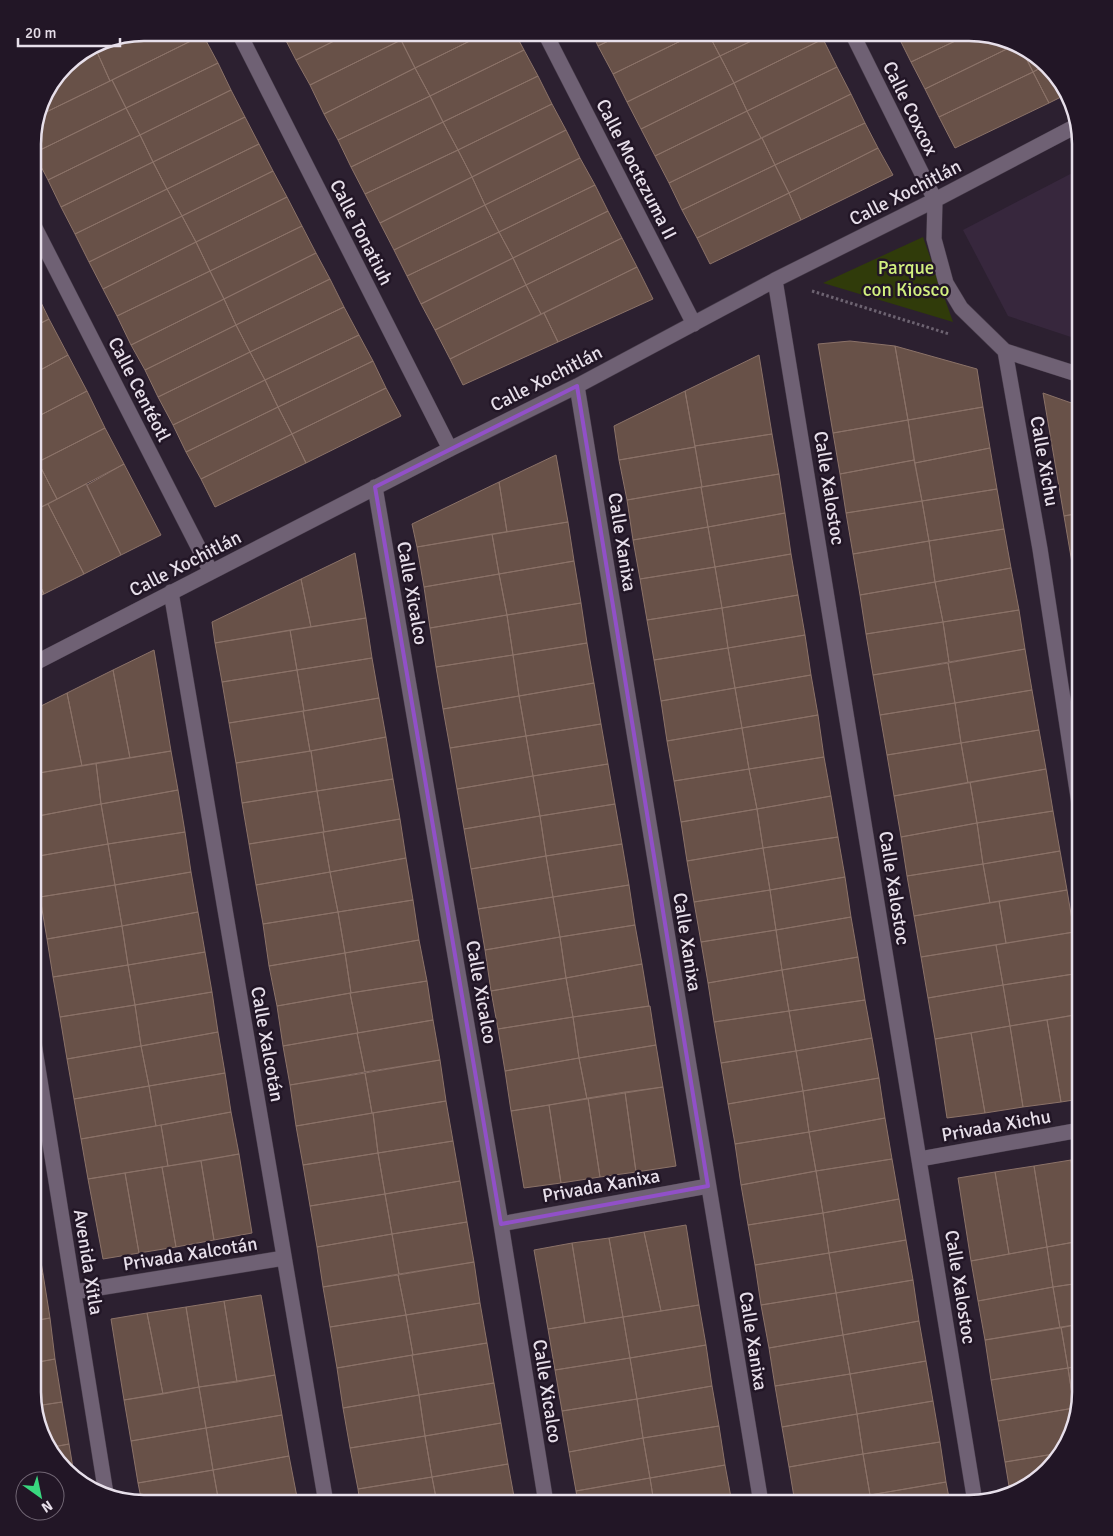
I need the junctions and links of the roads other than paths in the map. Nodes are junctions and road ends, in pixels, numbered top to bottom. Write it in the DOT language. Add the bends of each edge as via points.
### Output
graph roads {
  1 [pos="244,41"];
  2 [pos="549,41"];
  3 [pos="856,41"];
  4 [pos="1071,129"];
  5 [pos="935,200"];
  6 [pos="41,240"];
  7 [pos="776,280"];
  8 [pos="694,324"];
  9 [pos="1005,351"];
  10 [pos="1072,372"];
  11 [pos="577,386"];
  12 [pos="450,449"];
  13 [pos="375,487"];
  14 [pos="211,572"];
  15 [pos="171,592"];
  16 [pos="41,660"];
  17 [pos="1072,758"];
  18 [pos="41,1087"];
  19 [pos="1072,1131"];
  20 [pos="920,1159"];
  21 [pos="708,1186"];
  22 [pos="501,1224"];
  23 [pos="284,1258"];
  24 [pos="74,1292"];
  25 [pos="105,1486"];
  26 [pos="325,1495"];
  27 [pos="545,1495"];
  28 [pos="760,1495"];
  29 [pos="974,1495"];
  1 -- 12 [label="street, Calle Tonatiuh"];
  2 -- 8 [label="street, Calle Moctezuma II"];
  3 -- 5 [label="street, Calle Coxcox"];
  4 -- 5 [label="street, Calle Xochitlán"];
  5 -- 7 [label="street, Calle Xochitlán"];
  5 -- 9 [label="street" via="934,239 946,283 961,308"];
  6 -- 14 [label="street, Calle Centéotl"];
  7 -- 8 [label="street, Calle Xochitlán"];
  7 -- 20 [label="street, Calle Xalostoc"];
  8 -- 11 [label="street, Calle Xochitlán"];
  9 -- 10 [label="street"];
  9 -- 17 [label="street, Calle Xichu"];
  11 -- 12 [label="street, Calle Xochitlán"];
  11 -- 21 [label="street, Calle Xanixa"];
  12 -- 13 [label="street, Calle Xochitlán"];
  13 -- 14 [label="street, Calle Xochitlán"];
  13 -- 22 [label="street, Calle Xicalco"];
  14 -- 15 [label="street, Calle Xochitlán"];
  15 -- 16 [label="street, Calle Xochitlán"];
  15 -- 23 [label="street, Calle Xalcotán"];
  18 -- 24 [label="street, Avenida Xitla"];
  19 -- 20 [label="street, Privada Xichu"];
  20 -- 29 [label="street, Calle Xalostoc"];
  21 -- 22 [label="street, Privada Xanixa"];
  21 -- 28 [label="street, Calle Xanixa"];
  22 -- 27 [label="street, Calle Xicalco"];
  23 -- 24 [label="street, Privada Xalcotán"];
  23 -- 26 [label="street, Calle Xalcotán"];
  24 -- 25 [label="street, Avenida Xitla"];
}
